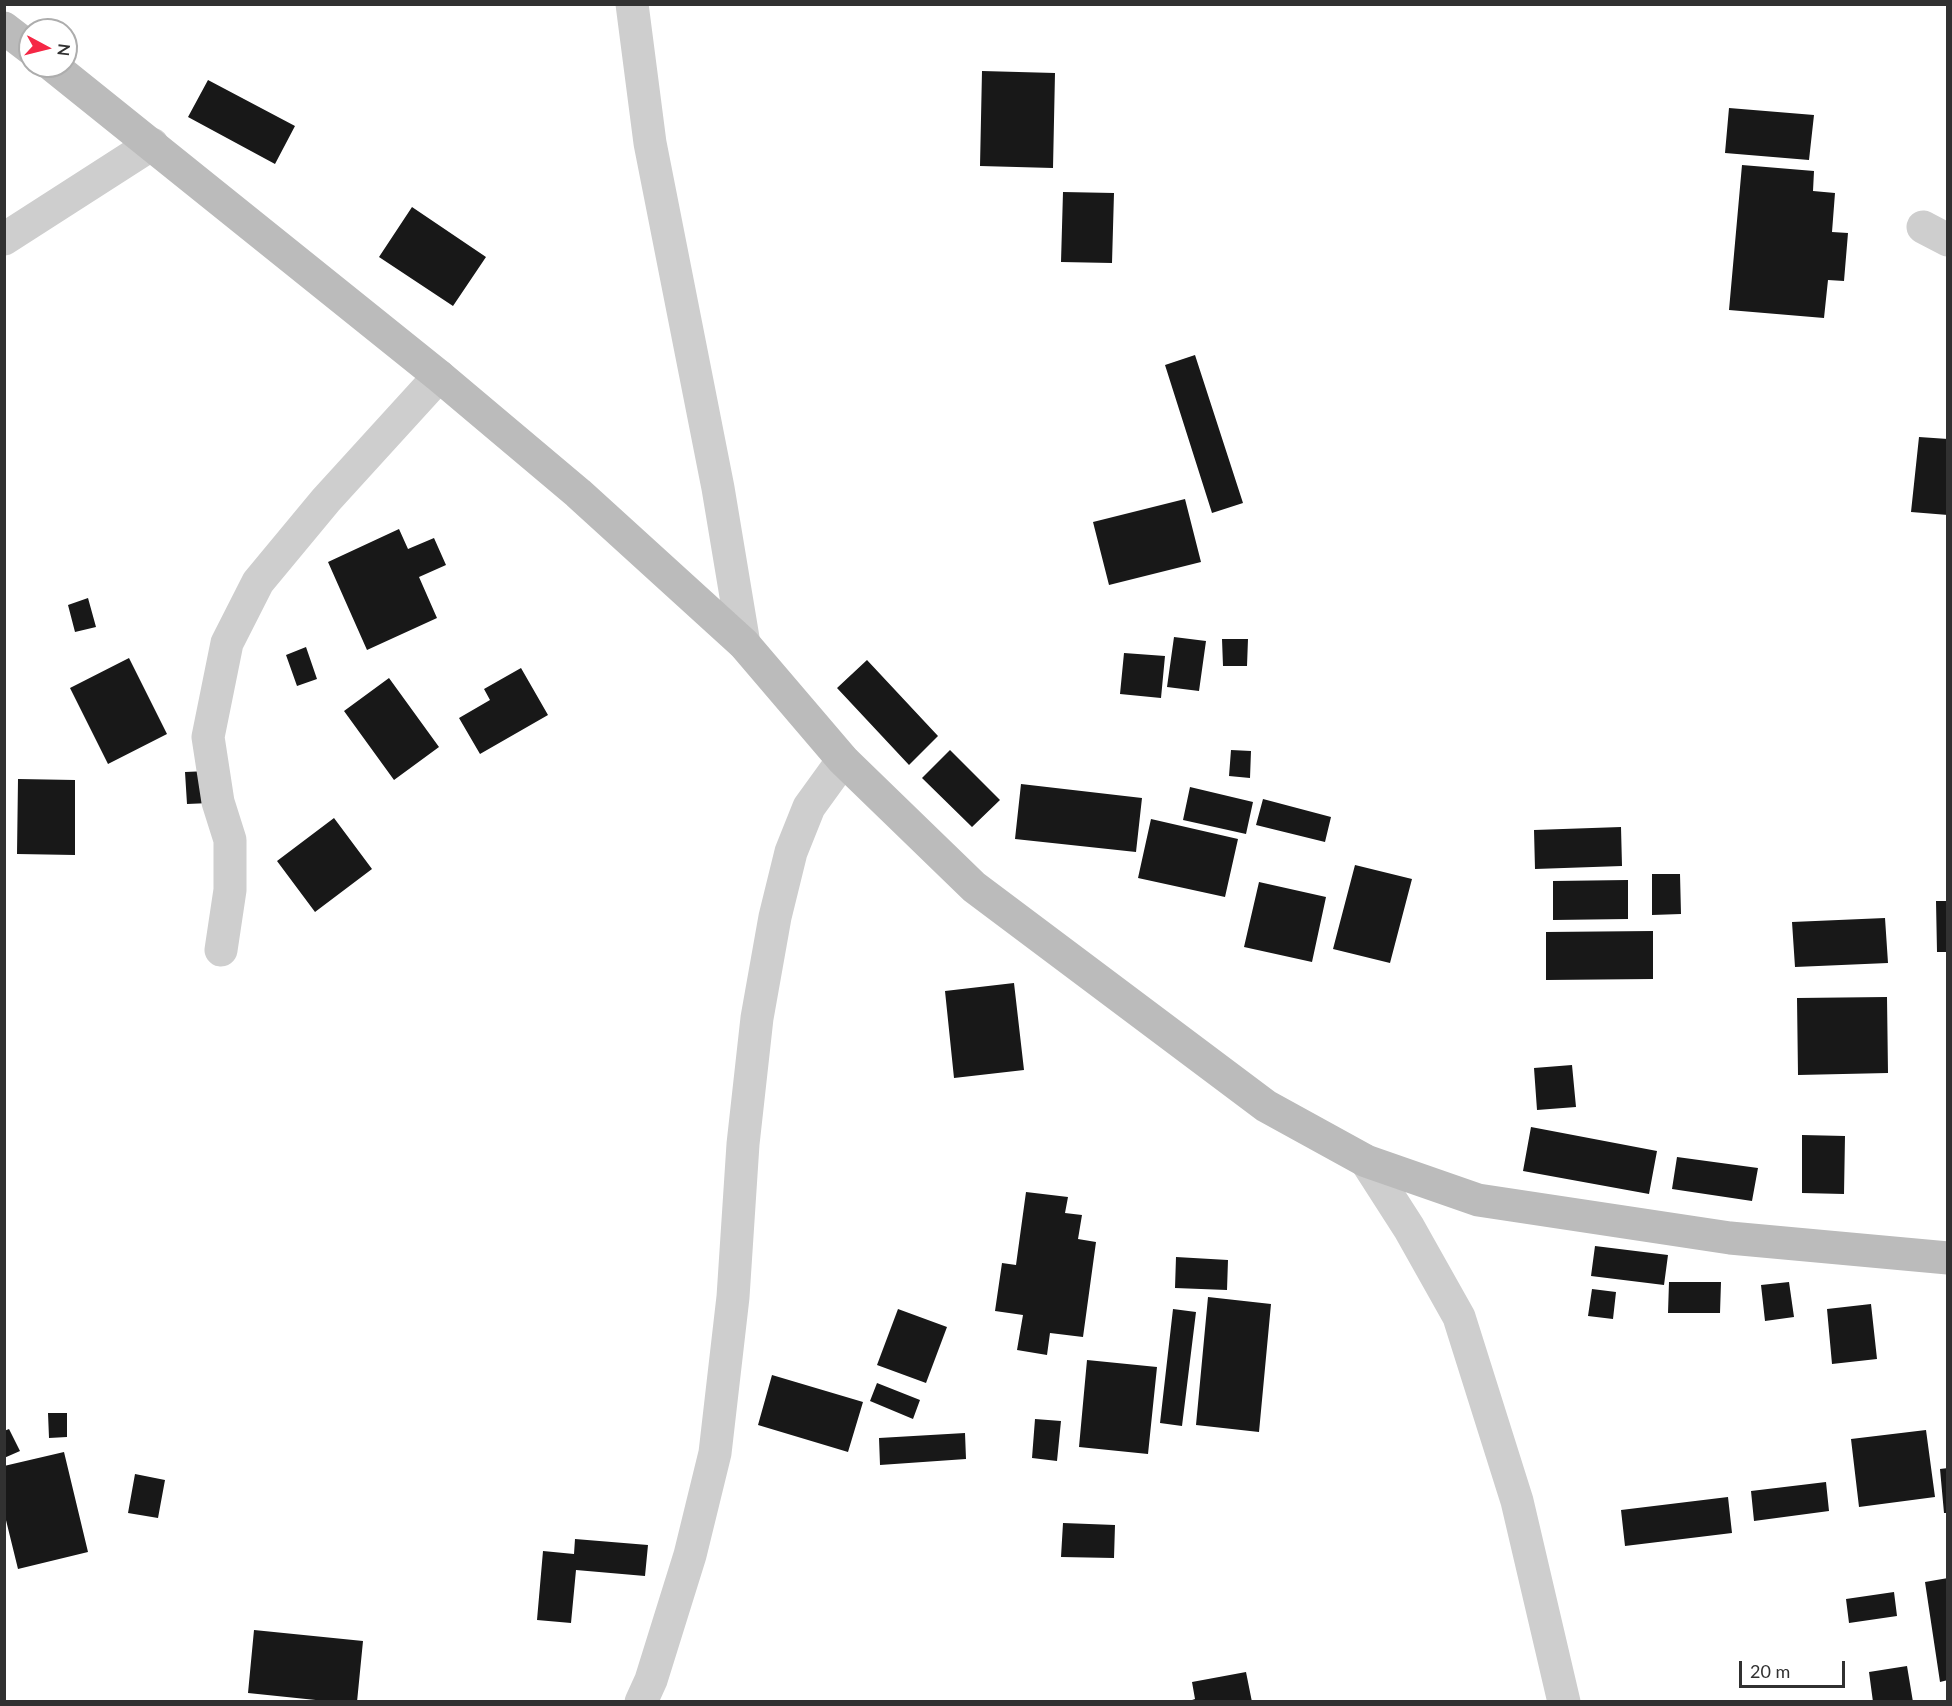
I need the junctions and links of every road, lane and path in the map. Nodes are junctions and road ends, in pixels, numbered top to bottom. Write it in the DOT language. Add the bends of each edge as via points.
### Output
graph roads {
  1 [pos="632,4"];
  2 [pos="4,28"];
  3 [pos="18,39"];
  4 [pos="68,78"];
  5 [pos="153,144"];
  6 [pos="4,239"];
  7 [pos="439,376"];
  8 [pos="744,644"];
  9 [pos="843,760"];
  10 [pos="221,950"];
  11 [pos="1366,1161"];
  12 [pos="1947,1258"];
  13 [pos="641,1701"];
  14 [pos="1564,1701"];
  1 -- 8 [label="street" via="650,143"];
  2 -- 3 [label="main road"];
  4 -- 5 [label="main road"];
  5 -- 6 [label="street"];
  5 -- 7 [label="main road"];
  7 -- 8 [label="main road" via="578,493"];
  7 -- 10 [label="street" via="326,500 258,582 227,643 208,737 218,801 230,840 230,890"];
  8 -- 9 [label="main road"];
  9 -- 11 [label="main road" via="974,887 1266,1106"];
  9 -- 13 [label="street" via="809,807 791,852 775,917 757,1018 715,1453 690,1555"];
  11 -- 12 [label="main road" via="1478,1200 1730,1238"];
  11 -- 14 [label="street" via="1459,1317 1517,1501"];
}
